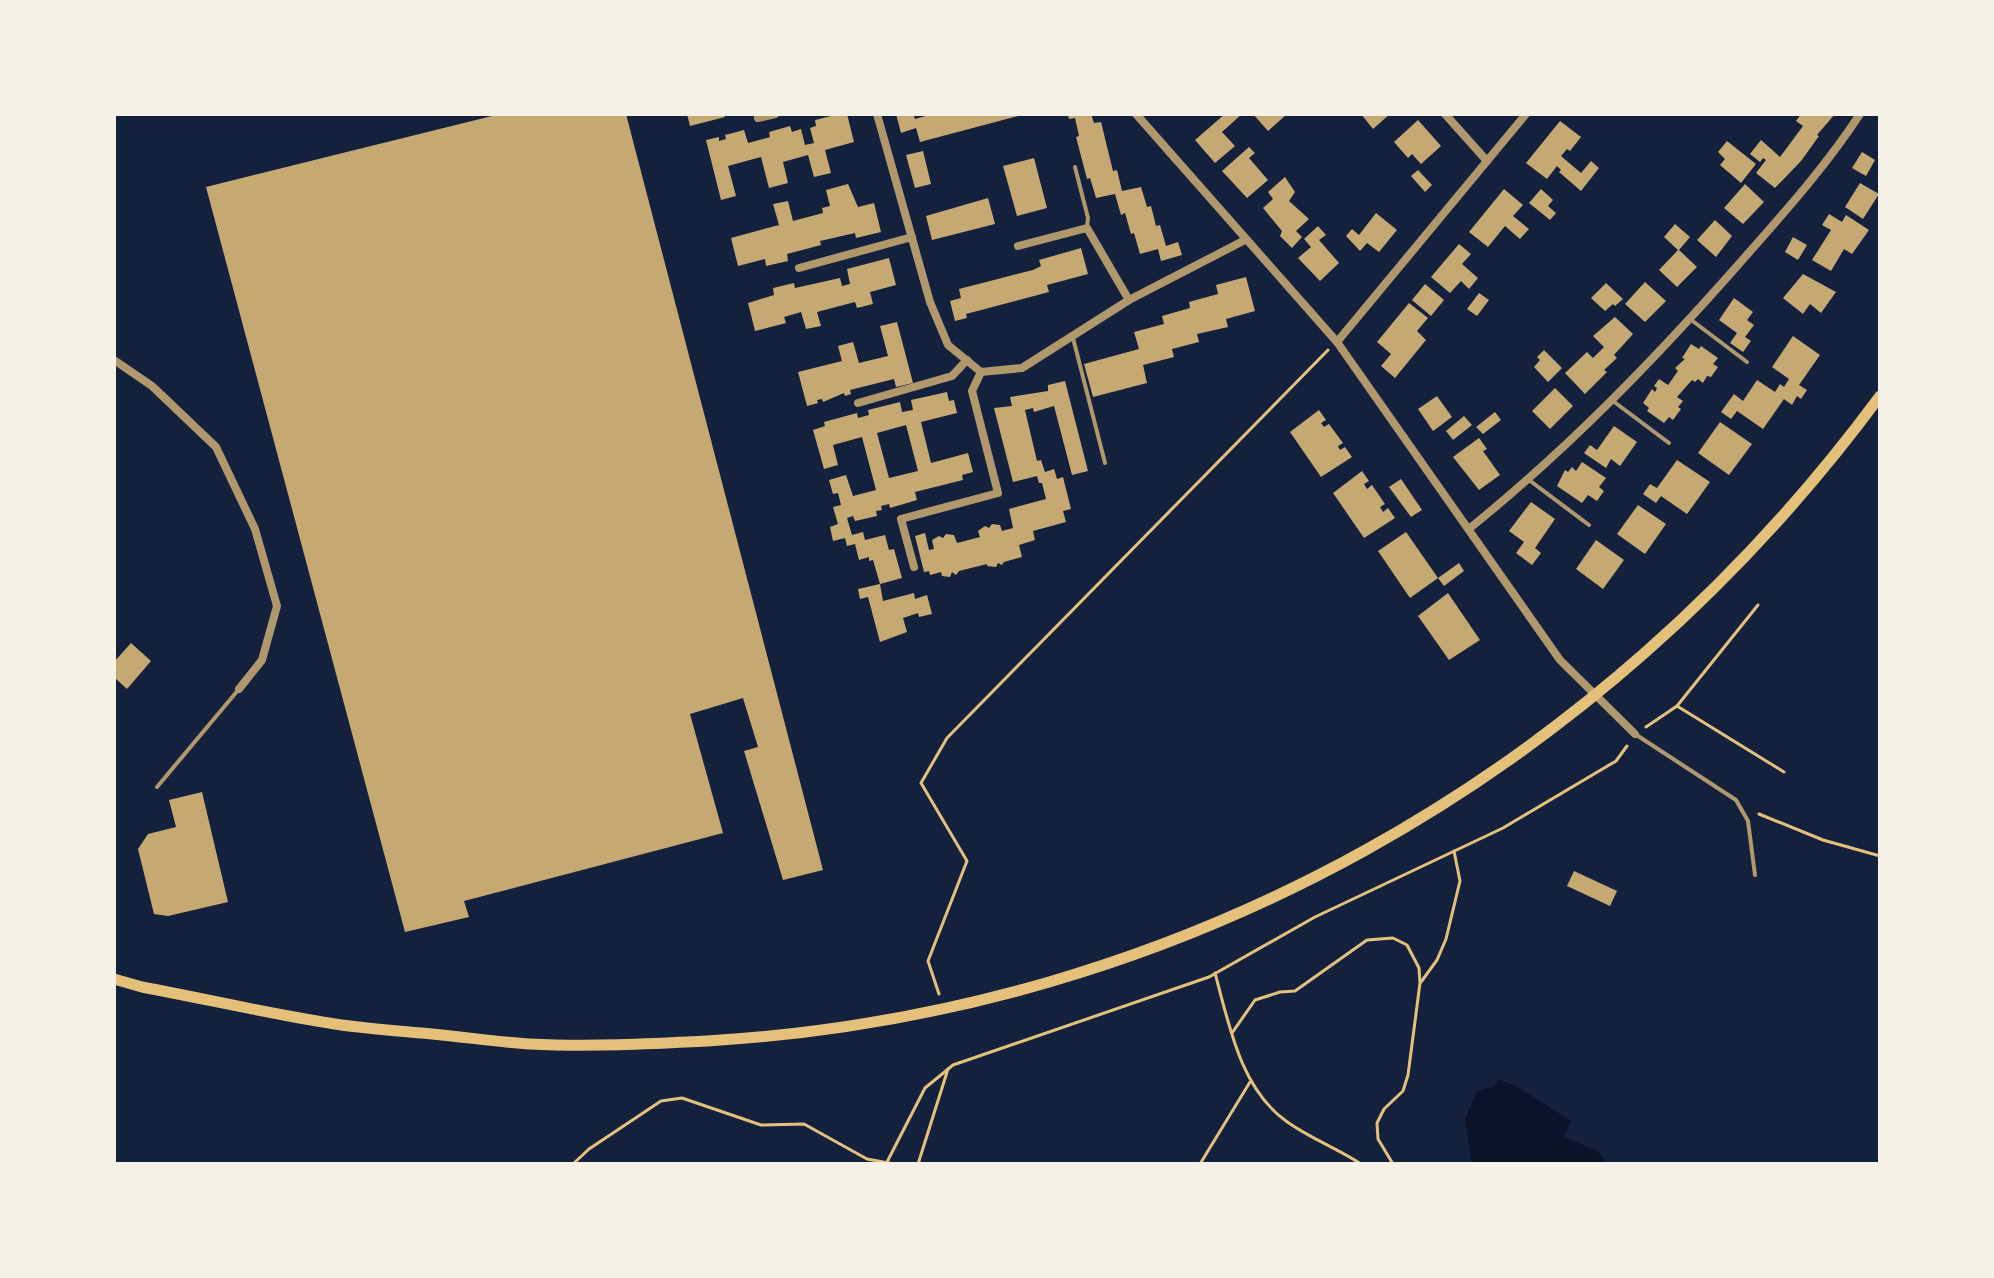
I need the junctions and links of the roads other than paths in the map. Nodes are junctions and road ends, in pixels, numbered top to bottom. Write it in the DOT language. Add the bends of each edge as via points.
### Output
graph roads {
  1 [pos="775,114"];
  2 [pos="877,114"];
  3 [pos="1136,114"];
  4 [pos="1445,114"];
  5 [pos="1526,114"];
  6 [pos="1860,114"];
  7 [pos="758,118"];
  8 [pos="1487,161"];
  9 [pos="1075,167"];
  10 [pos="1087,228"];
  11 [pos="912,237"];
  12 [pos="1245,240"];
  13 [pos="1018,246"];
  14 [pos="799,268"];
  15 [pos="1129,300"];
  16 [pos="1690,319"];
  17 [pos="1073,335"];
  18 [pos="1337,342"];
  19 [pos="114,360"];
  20 [pos="967,360"];
  21 [pos="1747,362"];
  22 [pos="981,372"];
  23 [pos="1880,396"];
  24 [pos="1613,401"];
  25 [pos="858,403"];
  26 [pos="1669,443"];
  27 [pos="1105,463"];
  28 [pos="1529,480"];
  29 [pos="1589,525"];
  30 [pos="1470,528"];
  31 [pos="914,567"];
  32 [pos="239,689"];
  33 [pos="1635,734"];
  34 [pos="157,787"];
  35 [pos="1755,875"];
  36 [pos="114,979"];
  1 -- 7 [label="street"];
  2 -- 11 [label="street"];
  3 -- 12 [label="street"];
  4 -- 8 [label="street"];
  5 -- 8 [label="street"];
  6 -- 16 [label="street" via="1797,198"];
  8 -- 18 [label="street"];
  9 -- 10 [label="lane"];
  10 -- 13 [label="street"];
  10 -- 15 [label="street"];
  11 -- 14 [label="street"];
  11 -- 20 [label="street" via="948,345"];
  12 -- 15 [label="street"];
  12 -- 18 [label="street"];
  15 -- 17 [label="street"];
  16 -- 21 [label="lane"];
  16 -- 24 [label="street"];
  17 -- 22 [label="street" via="1022,368"];
  17 -- 27 [label="lane"];
  18 -- 30 [label="street"];
  19 -- 32 [label="street" via="152,386 216,447 255,529 277,606 262,660"];
  20 -- 22 [label="street"];
  20 -- 25 [label="street" via="952,376"];
  22 -- 31 [label="street" via="972,391 998,493 901,519"];
  23 -- 36 [label="main road" via="1770,532 1690,614 1508,763 1362,854 1273,899 1105,966 944,1009 849,1027 652,1044 531,1044 337,1025"];
  24 -- 26 [label="lane"];
  24 -- 28 [label="street"];
  28 -- 29 [label="lane"];
  28 -- 30 [label="street"];
  30 -- 33 [label="street" via="1560,660"];
  32 -- 34 [label="lane"];
  33 -- 35 [label="lane" via="1736,800 1748,821"];
}
